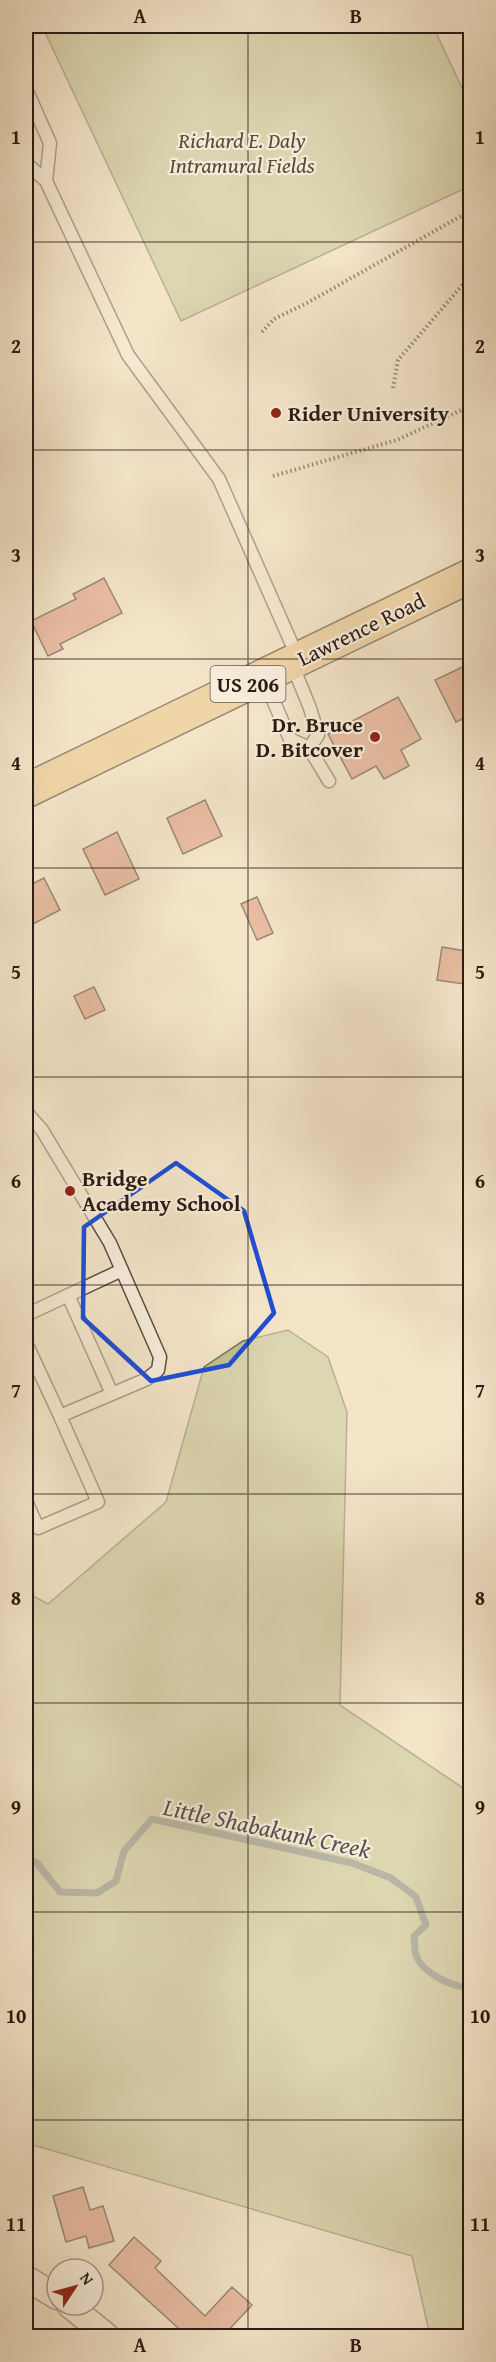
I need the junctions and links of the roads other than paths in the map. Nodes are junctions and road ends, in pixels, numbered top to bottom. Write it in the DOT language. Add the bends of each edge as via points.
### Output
graph roads {
  1 [pos="26,89"];
  2 [pos="26,163"];
  3 [pos="46,181"];
  4 [pos="471,576"];
  5 [pos="284,666"];
  6 [pos="309,748"];
  7 [pos="329,781"];
  8 [pos="26,791"];
  9 [pos="26,1112"];
  10 [pos="122,1270"];
  11 [pos="68,1295"];
  12 [pos="26,1315"];
  13 [pos="26,1343"];
  14 [pos="112,1394"];
  15 [pos="60,1416"];
  16 [pos="26,1502"];
  17 [pos="26,2278"];
  18 [pos="45,2290"];
  19 [pos="83,2317"];
  20 [pos="107,2337"];
  1 -- 3 [label="lane" via="51,143"];
  2 -- 3 [label="lane"];
  3 -- 5 [label="lane" via="128,355 219,479"];
  4 -- 5 [label="main road, Lawrence Road / US 206"];
  5 -- 6 [label="lane" via="310,708 318,735"];
  5 -- 6 [label="lane" via="290,739"];
  5 -- 8 [label="main road, Lawrence Road / US 206"];
  6 -- 7 [label="lane"];
  9 -- 10 [label="lane" via="42,1130"];
  10 -- 11 [label="lane"];
  10 -- 14 [label="lane" via="160,1357 158,1370 147,1379"];
  11 -- 12 [label="lane"];
  11 -- 14 [label="lane"];
  13 -- 15 [label="lane"];
  14 -- 15 [label="lane"];
  15 -- 16 [label="lane" via="98,1502 38,1528"];
  17 -- 18 [label="street"];
  19 -- 20 [label="street"];
}
